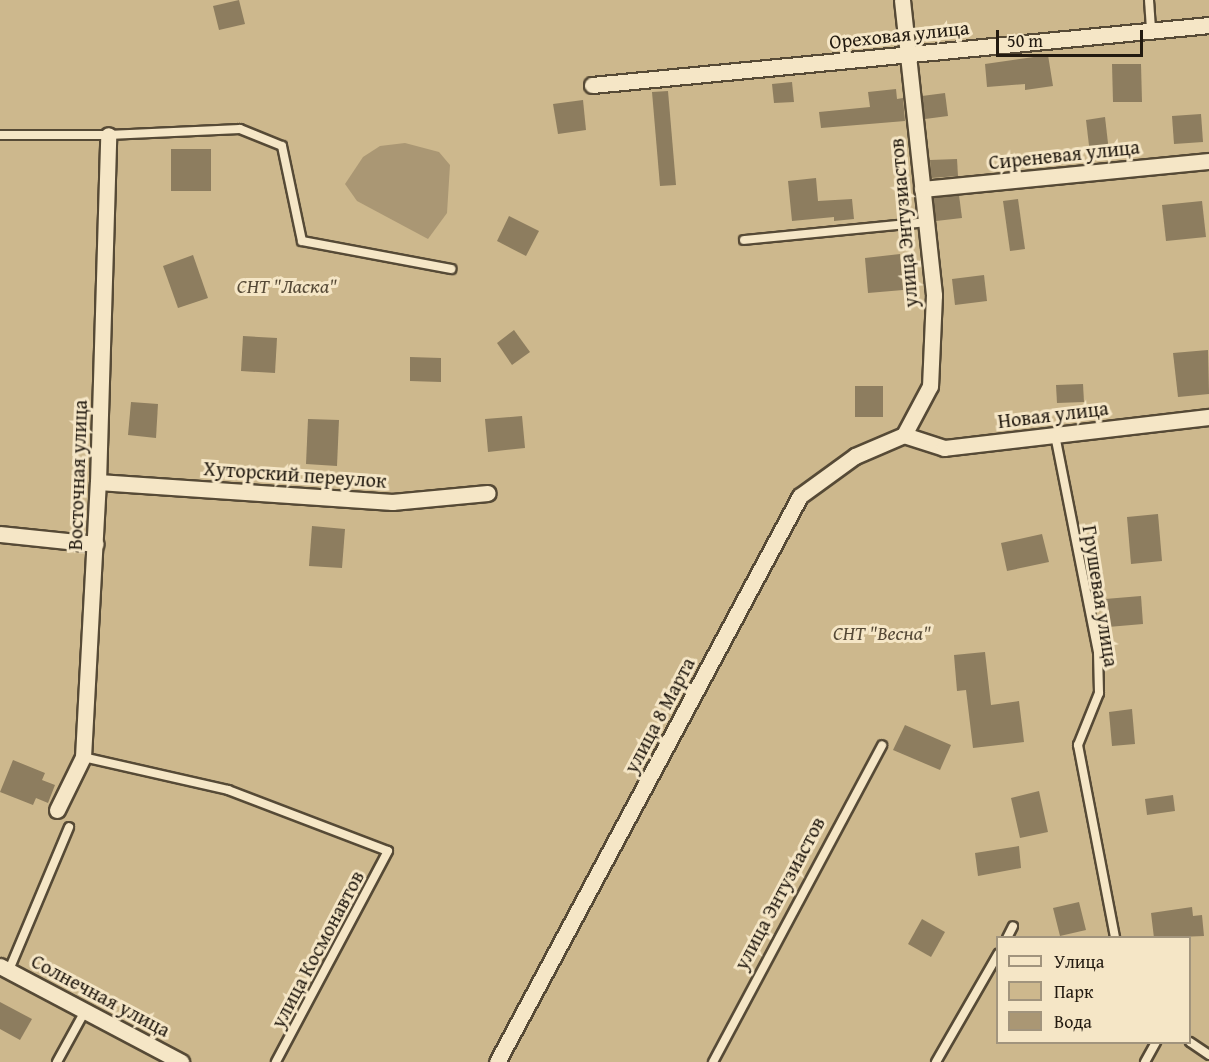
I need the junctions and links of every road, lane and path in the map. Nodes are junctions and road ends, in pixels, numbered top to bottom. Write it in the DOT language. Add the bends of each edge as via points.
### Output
graph roads {
  1 [pos="902,0"];
  2 [pos="1149,0"];
  3 [pos="1209,25"];
  4 [pos="1151,30"];
  5 [pos="907,54"];
  6 [pos="592,85"];
  7 [pos="0,135"];
  8 [pos="108,135"];
  9 [pos="1209,160"];
  10 [pos="922,189"];
  11 [pos="926,222"];
  12 [pos="744,240"];
  13 [pos="451,269"];
  14 [pos="1209,417"];
  15 [pos="904,435"];
  16 [pos="1055,435"];
  17 [pos="98,482"];
  18 [pos="488,493"];
  19 [pos="0,534"];
  20 [pos="96,544"];
  21 [pos="882,745"];
  22 [pos="83,757"];
  23 [pos="57,810"];
  24 [pos="69,828"];
  25 [pos="1013,926"];
  26 [pos="1008,936"];
  27 [pos="1115,936"];
  28 [pos="996,957"];
  29 [pos="5,968"];
  30 [pos="84,1011"];
  31 [pos="1191,1043"];
  32 [pos="1155,1044"];
  33 [pos="1209,1055"];
  34 [pos="57,1062"];
  35 [pos="181,1062"];
  36 [pos="276,1062"];
  37 [pos="497,1062"];
  38 [pos="713,1062"];
  39 [pos="936,1062"];
  40 [pos="1145,1062"];
  1 -- 5 [label="street, улица Энтузиастов"];
  2 -- 4 [label="lane"];
  3 -- 4 [label="street, Ореховая улица"];
  4 -- 5 [label="street, Ореховая улица"];
  5 -- 6 [label="street, Ореховая улица"];
  5 -- 10 [label="street, улица Энтузиастов"];
  7 -- 8 [label="lane"];
  8 -- 13 [label="lane" via="240,129 282,146 302,241"];
  8 -- 17 [label="street, Восточная улица"];
  9 -- 10 [label="street, Сиреневая улица"];
  10 -- 11 [label="street, улица Энтузиастов"];
  11 -- 12 [label="lane"];
  11 -- 15 [label="street, улица Энтузиастов" via="934,295 930,386"];
  14 -- 16 [label="street, Новая улица"];
  15 -- 16 [label="street, Новая улица" via="944,448"];
  15 -- 37 [label="street, улица 8 Марта" via="855,456 800,496"];
  16 -- 27 [label="lane, Грушевая улица" via="1098,652 1099,693 1078,745"];
  17 -- 18 [label="street, Хуторский переулок" via="392,502"];
  17 -- 20 [label="street, Восточная улица"];
  19 -- 20 [label="street"];
  20 -- 22 [label="street, Восточная улица"];
  21 -- 38 [label="lane, улица Энтузиастов"];
  22 -- 23 [label="street, Восточная улица"];
  22 -- 36 [label="lane, улица Космонавтов" via="228,790 388,851"];
  24 -- 29 [label="lane"];
  25 -- 26 [label="lane"];
  28 -- 39 [label="lane"];
  29 -- 30 [label="street, Солнечная улица"];
  30 -- 34 [label="lane"];
  30 -- 35 [label="street, Солнечная улица"];
  31 -- 33 [label="lane"];
  32 -- 40 [label="lane"];
}
